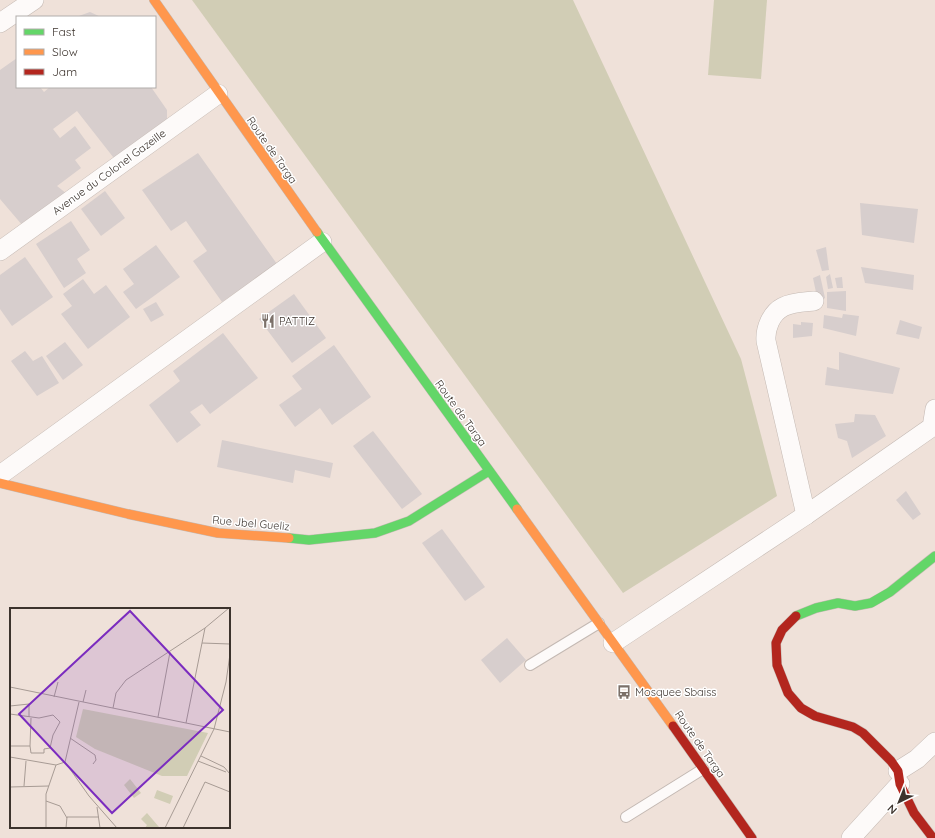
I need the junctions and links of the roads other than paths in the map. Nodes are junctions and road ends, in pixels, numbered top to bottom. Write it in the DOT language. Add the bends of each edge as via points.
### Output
graph roads {
  1 [pos="34,0"];
  2 [pos="154,0"];
  3 [pos="0,22"];
  4 [pos="218,94"];
  5 [pos="322,242"];
  6 [pos="0,251"];
  7 [pos="814,301"];
  8 [pos="934,421"];
  9 [pos="489,471"];
  10 [pos="0,475"];
  11 [pos="0,483"];
  12 [pos="806,515"];
  13 [pos="935,556"];
  14 [pos="599,623"];
  15 [pos="613,643"];
  16 [pos="530,665"];
  17 [pos="935,742"];
  18 [pos="703,769"];
  19 [pos="899,778"];
  20 [pos="626,817"];
  21 [pos="752,838"];
  22 [pos="851,838"];
  23 [pos="933,838"];
  1 -- 3 [label="street"];
  2 -- 4 [label="main road, Route de Targa"];
  4 -- 5 [label="main road, Route de Targa"];
  4 -- 6 [label="street, Avenue du Colonel Gazeille"];
  5 -- 9 [label="main road, Route de Targa"];
  5 -- 10 [label="street"];
  7 -- 12 [label="street" via="783,307 768,324 766,334"];
  8 -- 12 [label="street"];
  9 -- 11 [label="main road, Rue Jbel Gueliz" via="410,521 375,533 309,540 218,533"];
  9 -- 14 [label="main road, Route de Targa"];
  12 -- 15 [label="street"];
  13 -- 19 [label="main road" via="890,592 871,603 854,606 838,603 797,615 782,630 776,643 777,664 788,693 801,708 815,716 853,727 863,733 891,761"];
  14 -- 15 [label="main road, Route de Targa"];
  14 -- 16 [label="lane"];
  15 -- 18 [label="main road, Route de Targa"];
  17 -- 19 [label="street"];
  18 -- 20 [label="lane"];
  18 -- 21 [label="main road, Route de Targa"];
  19 -- 22 [label="street"];
  19 -- 23 [label="main road" via="914,813"];
}
